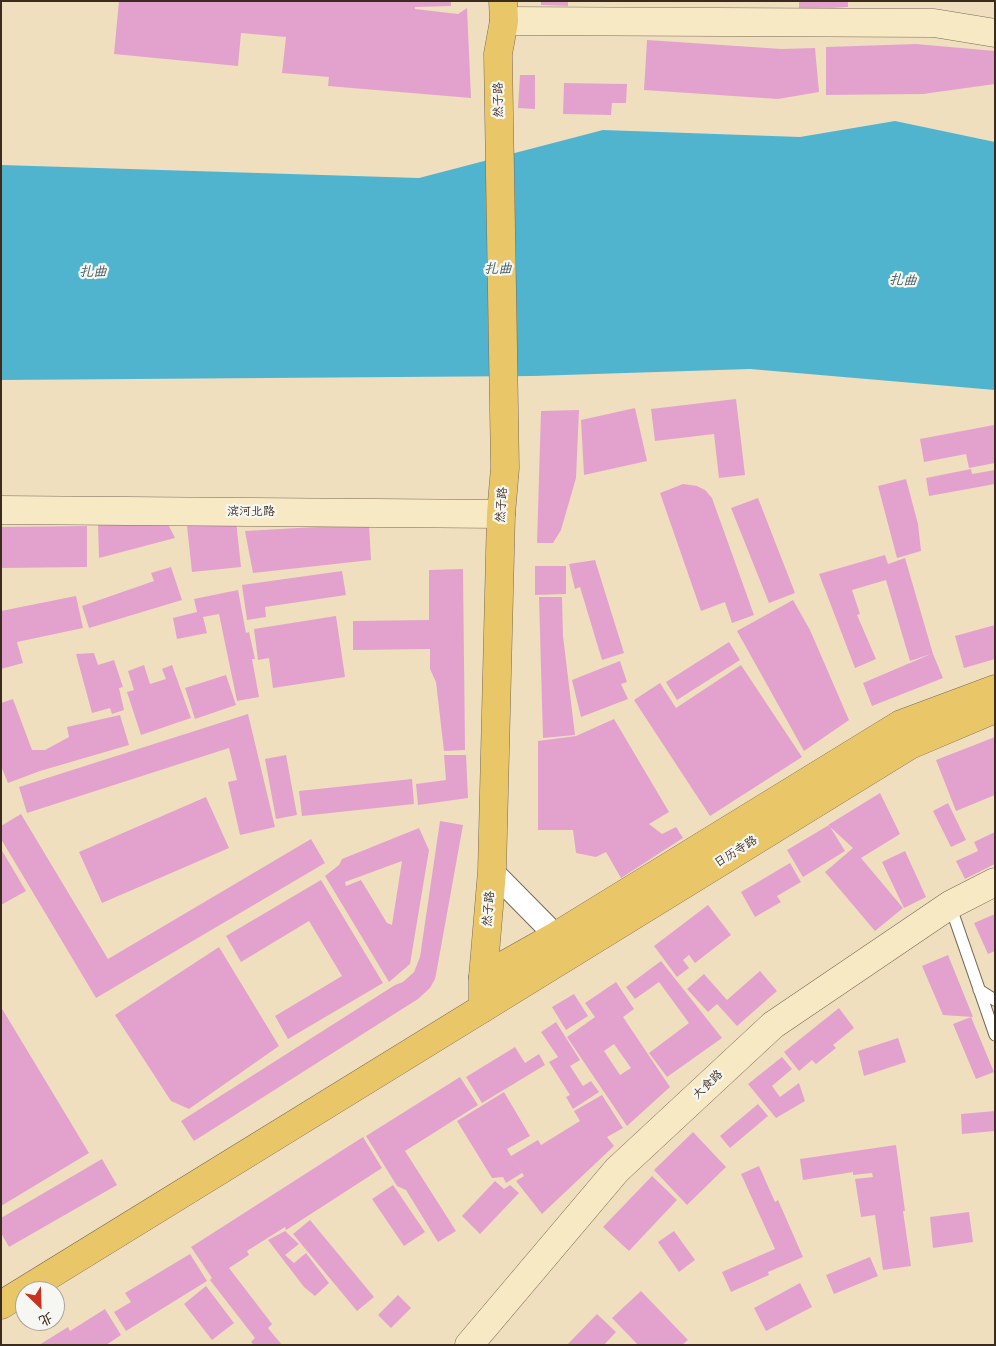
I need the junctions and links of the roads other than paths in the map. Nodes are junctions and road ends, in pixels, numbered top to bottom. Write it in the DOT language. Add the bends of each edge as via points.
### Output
graph roads {
  1 [pos="504,11"];
  2 [pos="995,33"];
  3 [pos="1,510"];
  4 [pos="501,514"];
  5 [pos="995,689"];
  6 [pos="995,709"];
  7 [pos="492,871"];
  8 [pos="995,882"];
  9 [pos="950,905"];
  10 [pos="564,944"];
  11 [pos="483,977"];
  12 [pos="979,990"];
  13 [pos="995,1000"];
  14 [pos="483,1008"];
  15 [pos="995,1035"];
  16 [pos="1,1306"];
  17 [pos="469,1345"];
  1 -- 2 [label="street" via="934,24"];
  1 -- 4 [label="main road, 然子路" via="498,54 505,468"];
  3 -- 4 [label="street, 滨河北路"];
  4 -- 7 [label="main road, 然子路"];
  5 -- 10 [label="main road, 日历寺路" via="901,724"];
  6 -- 10 [label="main road, 日历寺路" via="910,745"];
  7 -- 10 [label="street"];
  7 -- 11 [label="main road, 然子路"];
  8 -- 9 [label="street, 大食路"];
  9 -- 12 [label="lane"];
  9 -- 17 [label="street, 大食路" via="773,1025 617,1170"];
  10 -- 11 [label="main road, 日历寺路"];
  10 -- 14 [label="main road, 日历寺路"];
  11 -- 14 [label="main road, 然子路"];
  12 -- 13 [label="lane"];
  12 -- 15 [label="lane"];
  14 -- 16 [label="main road, 日历寺路"];
}
